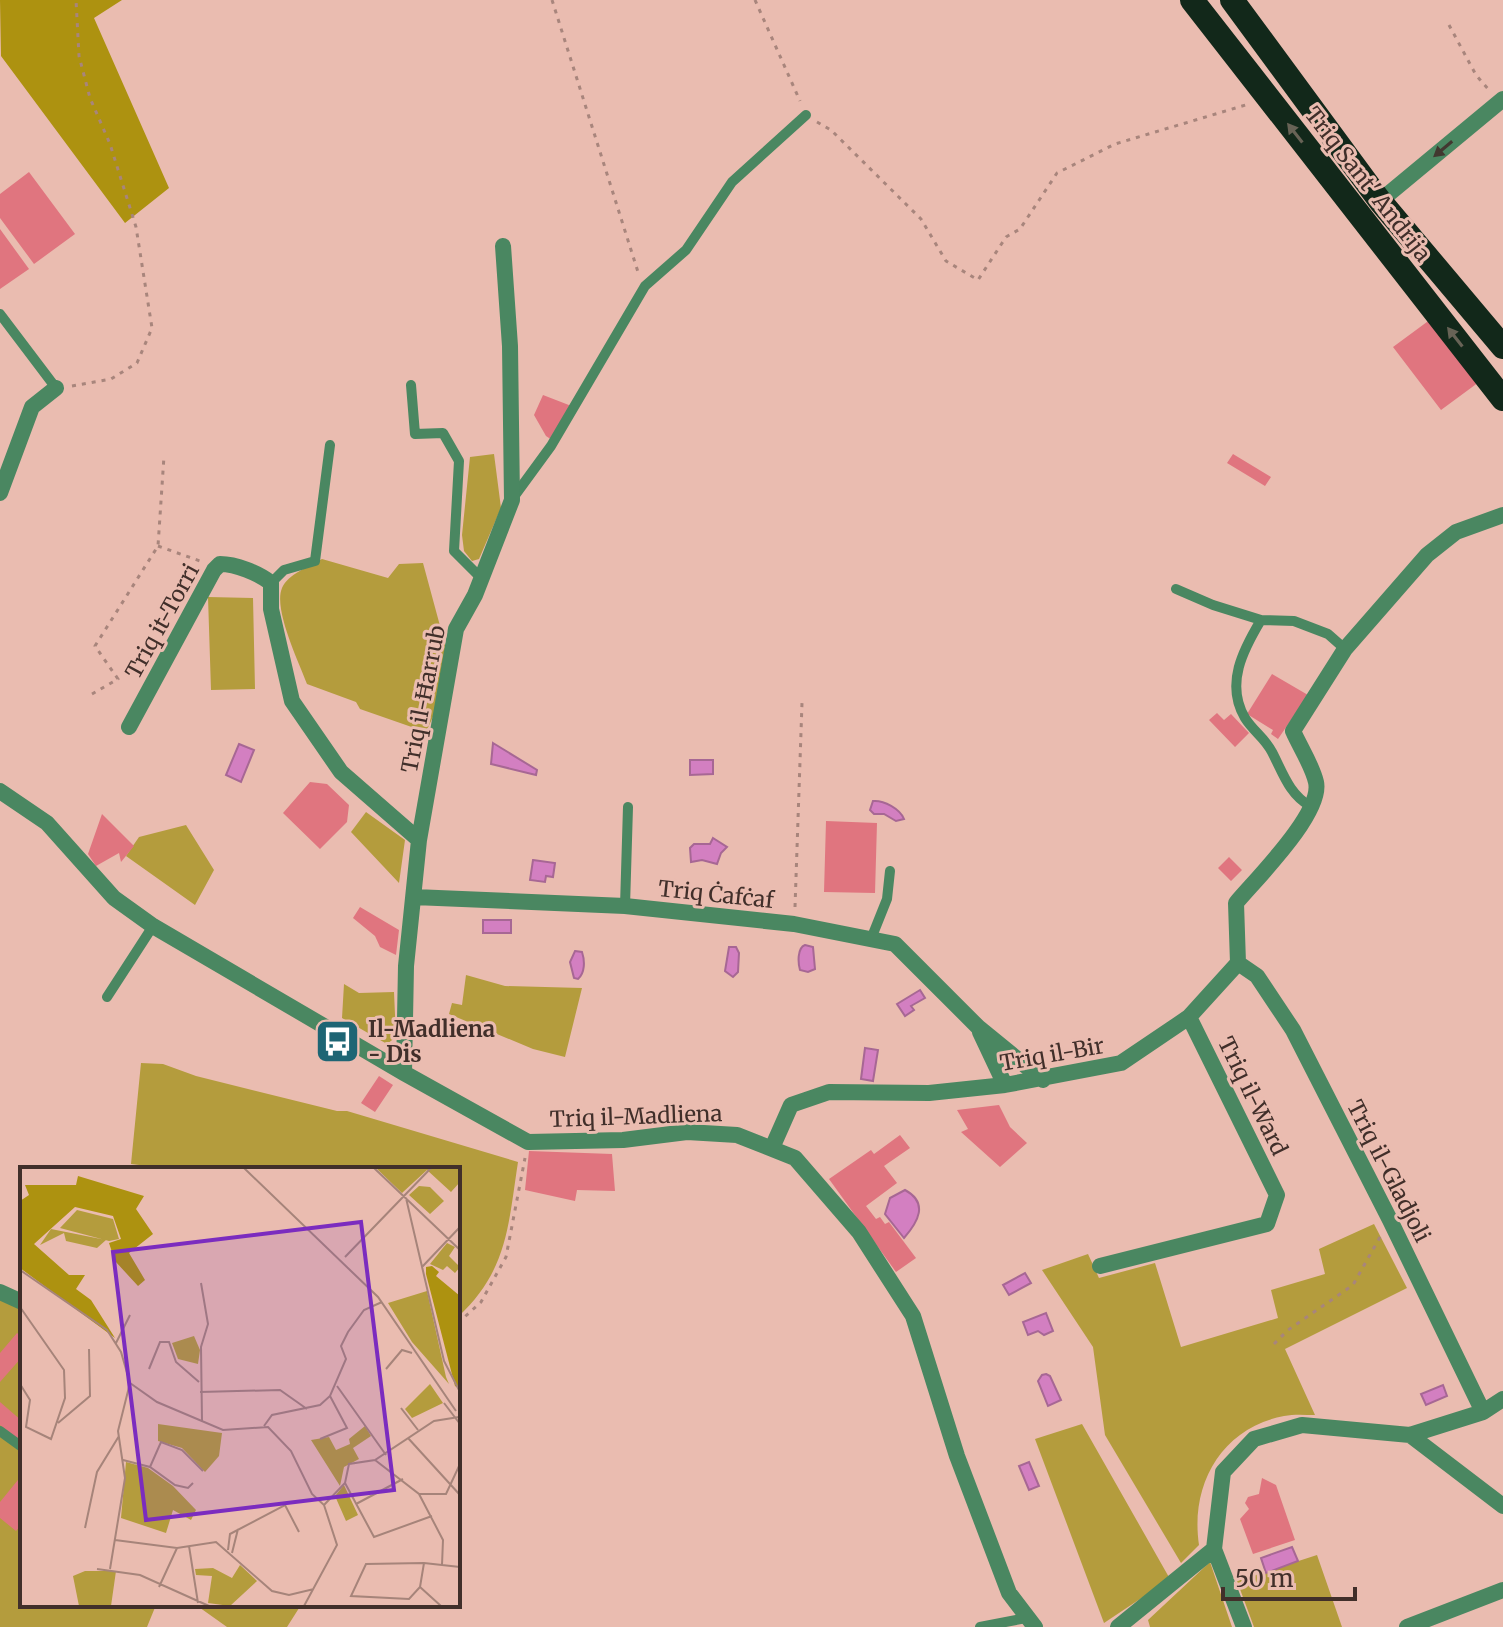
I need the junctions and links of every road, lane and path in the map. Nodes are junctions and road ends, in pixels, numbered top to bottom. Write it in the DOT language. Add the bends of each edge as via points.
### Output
graph roads {
  1 [pos="76,0"];
  2 [pos="552,0"];
  3 [pos="755,0"];
  4 [pos="1192,0"];
  5 [pos="1232,0"];
  6 [pos="1449,25"];
  7 [pos="1268,98"];
  8 [pos="1501,100"];
  9 [pos="806,115"];
  10 [pos="1380,201"];
  11 [pos="503,246"];
  12 [pos="645,286"];
  13 [pos="0,314"];
  14 [pos="1503,347"];
  15 [pos="411,385"];
  16 [pos="56,388"];
  17 [pos="1503,399"];
  18 [pos="330,445"];
  19 [pos="164,456"];
  20 [pos="0,493"];
  21 [pos="512,500"];
  22 [pos="1503,515"];
  23 [pos="158,546"];
  24 [pos="204,562"];
  25 [pos="481,578"];
  26 [pos="271,583"];
  27 [pos="1176,589"];
  28 [pos="1261,620"];
  29 [pos="1345,649"];
  30 [pos="92,694"];
  31 [pos="802,703"];
  32 [pos="129,727"];
  33 [pos="1,794"];
  34 [pos="1310,806"];
  35 [pos="628,807"];
  36 [pos="419,840"];
  37 [pos="890,871"];
  38 [pos="414,897"];
  39 [pos="625,906"];
  40 [pos="794,924"];
  41 [pos="153,926"];
  42 [pos="871,939"];
  43 [pos="1238,963"];
  44 [pos="107,997"];
  45 [pos="1189,1017"];
  46 [pos="978,1027"];
  47 [pos="404,1073"];
  48 [pos="1043,1080"];
  49 [pos="1005,1085"];
  50 [pos="528,1142"];
  51 [pos="772,1148"];
  52 [pos="1390,1220"];
  53 [pos="1100,1266"];
  54 [pos="0,1292"];
  55 [pos="20,1301"];
  56 [pos="460,1321"];
  57 [pos="1274,1344"];
  58 [pos="1503,1399"];
  59 [pos="1483,1412"];
  60 [pos="0,1431"];
  61 [pos="1410,1435"];
  62 [pos="20,1446"];
  63 [pos="1503,1506"];
  64 [pos="1214,1549"];
  65 [pos="1503,1590"];
  66 [pos="1030,1623"];
  67 [pos="980,1627"];
  68 [pos="1118,1627"];
  69 [pos="1244,1627"];
  70 [pos="1407,1627"];
  1 -- 16 [label="path" via="79,56 136,227 152,328 137,363 111,379"];
  2 -- 12 [label="path"];
  3 -- 9 [label="path"];
  4 -- 7 [label="highway, Triq Sant' Andrija"];
  5 -- 10 [label="highway, Triq Sant' Andrija"];
  6 -- 8 [label="path" via="1476,75"];
  7 -- 9 [label="path" via="1115,144 1057,173 978,280 946,261 921,219 831,130"];
  17 -- 7 [label="highway, Triq Sant' Andrija, one-way"];
  8 -- 10 [label="street, one-way"];
  9 -- 12 [label="lane" via="732,182 686,250"];
  10 -- 14 [label="highway, Triq Sant' Andrija"];
  11 -- 21 [label="street, Triq il-Ħarrub"];
  12 -- 21 [label="lane" via="551,446"];
  13 -- 16 [label="lane"];
  15 -- 25 [label="lane" via="415,434 443,433 459,461 454,551"];
  16 -- 20 [label="street" via="32,407"];
  18 -- 26 [label="lane" via="315,561 284,570"];
  19 -- 23 [label="path"];
  21 -- 25 [label="street, Triq il-Ħarrub"];
  22 -- 29 [label="street" via="1456,532 1427,555"];
  23 -- 24 [label="path"];
  23 -- 30 [label="path" via="95,646 118,679"];
  25 -- 36 [label="street, Triq il-Ħarrub" via="456,629"];
  26 -- 32 [label="street, Triq it-Torri" via="229,564 214,570"];
  26 -- 36 [label="street" via="271,609 292,701 341,772"];
  27 -- 28 [label="lane"];
  28 -- 29 [label="lane" via="1294,621 1328,634"];
  28 -- 34 [label="lane" via="1237,670 1236,700 1265,738 1296,798"];
  29 -- 34 [label="street" via="1293,731 1317,784"];
  31 -- 40 [label="path"];
  33 -- 41 [label="street, Triq il-Madliena" via="47,823 114,898"];
  34 -- 43 [label="street" via="1301,827 1236,903"];
  35 -- 39 [label="lane"];
  36 -- 38 [label="street, Triq il-Ħarrub"];
  37 -- 42 [label="lane" via="887,899"];
  38 -- 39 [label="street, Triq Ċafċaf"];
  38 -- 47 [label="street, Triq il-Ħarrub" via="406,966"];
  39 -- 40 [label="street, Triq Ċafċaf"];
  40 -- 42 [label="street, Triq Ċafċaf"];
  41 -- 44 [label="lane"];
  41 -- 47 [label="street, Triq il-Madliena"];
  42 -- 46 [label="street, Triq Ċafċaf" via="895,944"];
  43 -- 45 [label="street, Triq il-Bir"];
  43 -- 52 [label="street, Triq il-Gladjoli" via="1257,976 1293,1030"];
  45 -- 48 [label="street, Triq il-Bir" via="1121,1063"];
  45 -- 53 [label="street, Triq il-Ward" via="1277,1195 1267,1224"];
  46 -- 48 [label="street, Triq Ċafċaf"];
  46 -- 49 [label="street, Triq Ċafċaf"];
  47 -- 50 [label="street, Triq il-Madliena"];
  48 -- 49 [label="street, Triq il-Bir"];
  49 -- 51 [label="street, Triq il-Bir" via="929,1093 829,1092 791,1105"];
  50 -- 51 [label="street, Triq il-Madliena" via="687,1132 737,1135"];
  50 -- 56 [label="path" via="506,1257 481,1302"];
  51 -- 66 [label="street, Triq il-Madliena" via="795,1158 859,1232 913,1316 957,1456 1009,1593"];
  52 -- 57 [label="path" via="1353,1285"];
  52 -- 59 [label="street, Triq il-Gladjoli"];
  54 -- 55 [label="street"];
  58 -- 59 [label="street"];
  59 -- 61 [label="street"];
  60 -- 62 [label="lane"];
  61 -- 63 [label="street"];
  61 -- 64 [label="street" via="1302,1425 1254,1439 1223,1472"];
  64 -- 68 [label="street"];
  64 -- 69 [label="street"];
  65 -- 70 [label="street"];
  66 -- 67 [label="lane"];
}
